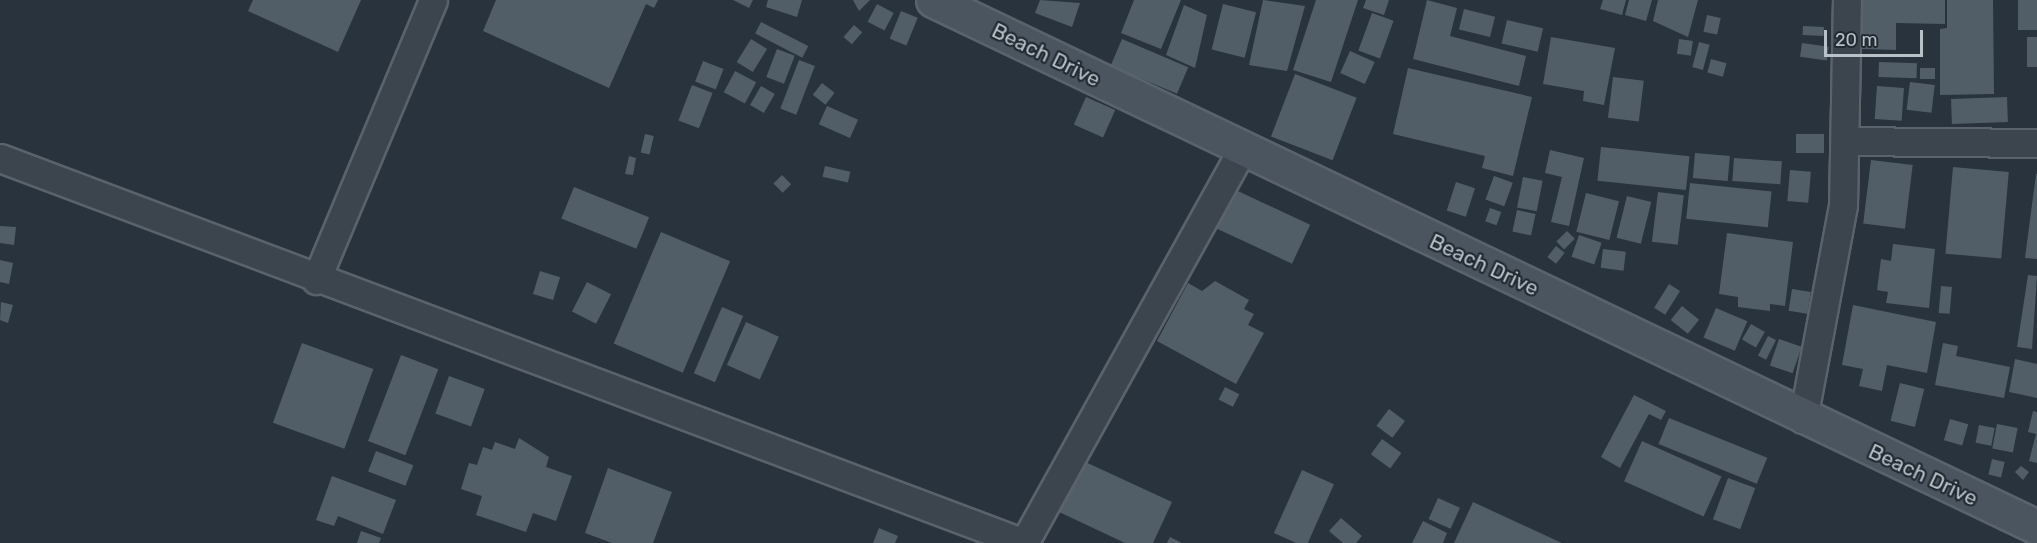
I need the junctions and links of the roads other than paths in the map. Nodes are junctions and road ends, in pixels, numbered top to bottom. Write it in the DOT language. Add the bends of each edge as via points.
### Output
graph roads {
  1 [pos="433,0"];
  2 [pos="933,0"];
  3 [pos="1847,0"];
  4 [pos="1846,141"];
  5 [pos="2037,142"];
  6 [pos="1241,150"];
  7 [pos="0,158"];
  8 [pos="316,280"];
  9 [pos="1803,419"];
  10 [pos="2037,527"];
  11 [pos="1024,543"];
  1 -- 8 [label="street"];
  2 -- 6 [label="street, Beach Drive"];
  3 -- 4 [label="street"];
  4 -- 5 [label="street"];
  4 -- 9 [label="street" via="1843,205"];
  6 -- 9 [label="street, Beach Drive"];
  6 -- 11 [label="street"];
  7 -- 8 [label="street"];
  8 -- 11 [label="street"];
  9 -- 10 [label="street, Beach Drive"];
}
